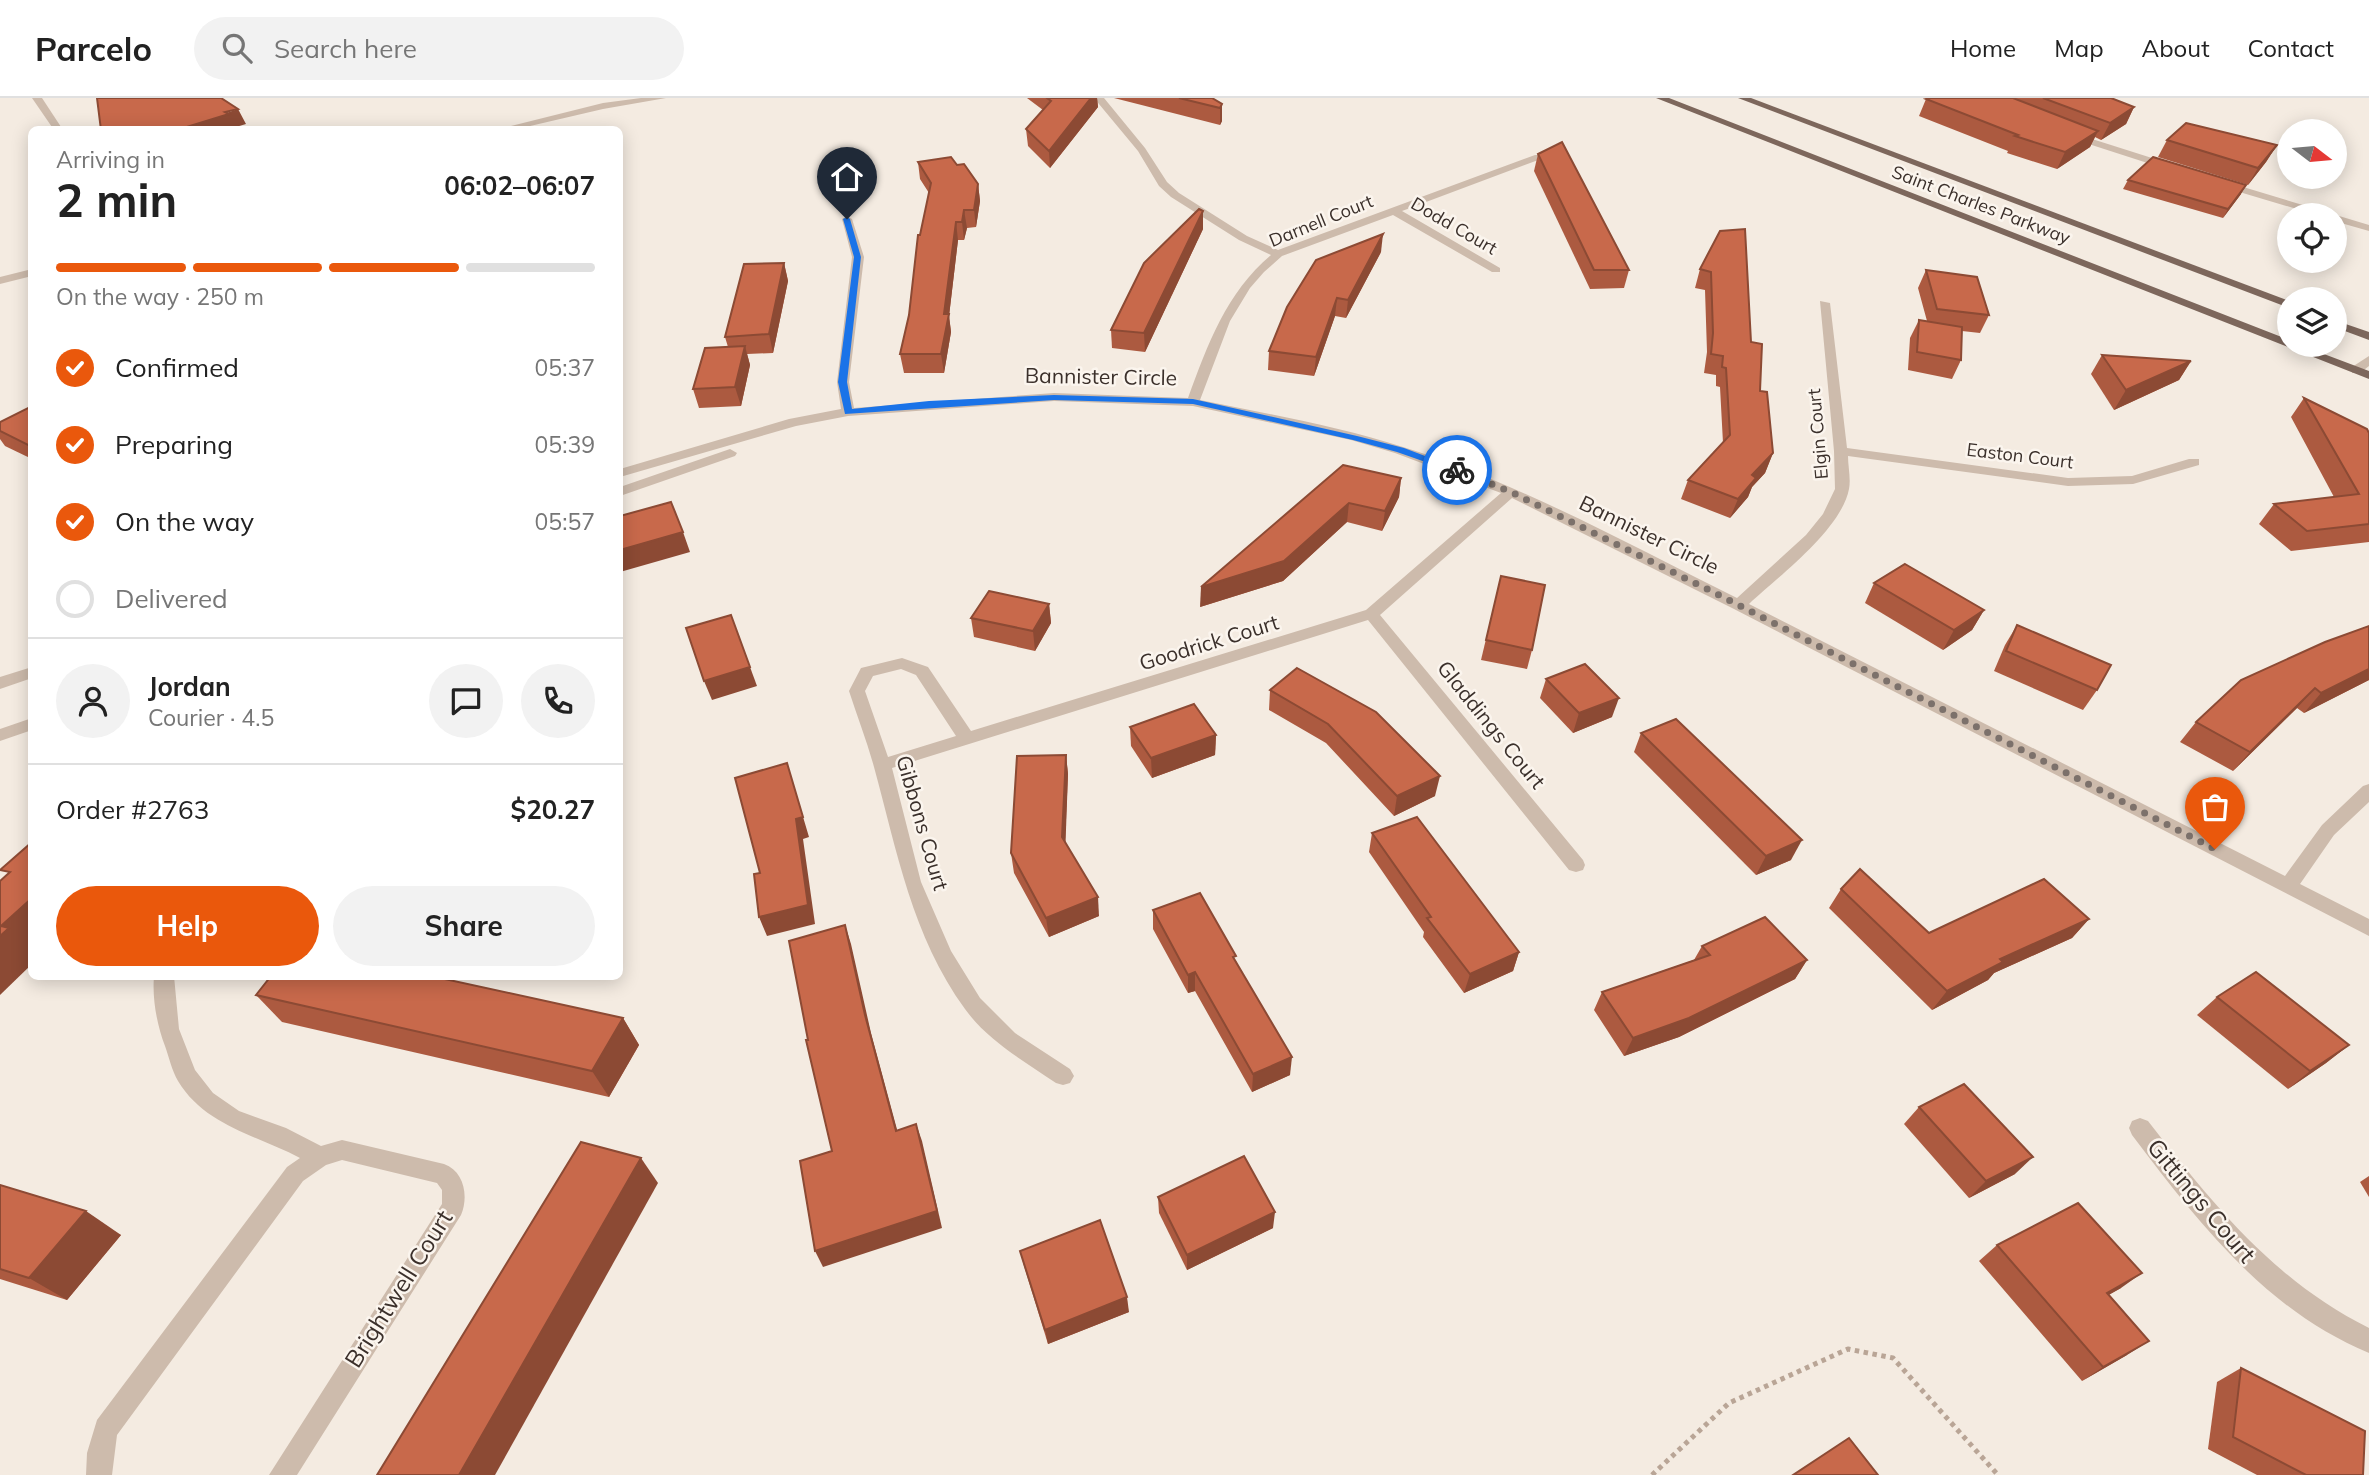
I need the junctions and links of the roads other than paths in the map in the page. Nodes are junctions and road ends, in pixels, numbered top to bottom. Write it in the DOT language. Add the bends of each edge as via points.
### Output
graph roads {
  1 [pos="37,98"];
  2 [pos="661,98"];
  3 [pos="1099,98"];
  4 [pos="1661,98"];
  5 [pos="1743,98"];
  6 [pos="56,126"];
  7 [pos="516,126"];
  8 [pos="2061,132"];
  9 [pos="1538,157"];
  10 [pos="2179,170"];
  11 [pos="2204,177"];
  12 [pos="2289,203"];
  13 [pos="1394,211"];
  14 [pos="847,219"];
  15 [pos="2347,221"];
  16 [pos="2369,228"];
  17 [pos="1278,254"];
  18 [pos="1496,270"];
  19 [pos="28,273"];
  20 [pos="0,281"];
  21 [pos="2277,300"];
  22 [pos="1824,303"];
  23 [pos="2347,328"];
  24 [pos="2369,336"];
  25 [pos="2277,339"];
  26 [pos="2323,357"];
  27 [pos="2369,360"];
  28 [pos="2363,373"];
  29 [pos="1193,402"];
  30 [pos="848,412"];
  31 [pos="1841,452"];
  32 [pos="2194,462"];
  33 [pos="623,472"];
  34 [pos="623,491"];
  35 [pos="1511,492"];
  36 [pos="1740,605"];
  37 [pos="1371,614"];
  38 [pos="28,673"];
  39 [pos="0,683"];
  40 [pos="28,726"];
  41 [pos="0,736"];
  42 [pos="968,740"];
  43 [pos="882,765"];
  44 [pos="2369,791"];
  45 [pos="1576,865"];
  46 [pos="2288,887"];
  47 [pos="2369,928"];
  48 [pos="164,980"];
  49 [pos="1063,1076"];
  50 [pos="2140,1128"];
  51 [pos="320,1157"];
  52 [pos="2369,1341"];
  53 [pos="99,1475"];
  54 [pos="282,1475"];
  1 -- 6 [label="street"];
  2 -- 7 [label="street"];
  3 -- 17 [label="street" via="1175,195 1243,238"];
  4 -- 25 [label="main road, Saint Charles Parkway"];
  5 -- 21 [label="main road, Saint Charles Parkway"];
  8 -- 10 [label="street"];
  9 -- 13 [label="street, Darnell Court"];
  11 -- 12 [label="street"];
  13 -- 17 [label="street, Darnell Court"];
  13 -- 18 [label="street, Dodd Court"];
  14 -- 30 [label="street" via="858,257 842,382"];
  15 -- 16 [label="street"];
  17 -- 29 [label="street, Darnell Court" via="1256,271 1234,300"];
  19 -- 20 [label="street"];
  22 -- 31 [label="street, Elgin Court"];
  23 -- 24 [label="main road"];
  26 -- 28 [label="main road, Saint Charles Parkway"];
  27 -- 28 [label="street"];
  29 -- 30 [label="street, Bannister Circle" via="1054,397"];
  29 -- 35 [label="street, Bannister Circle" via="1401,450"];
  30 -- 33 [label="street, Bannister Circle" via="794,422"];
  30 -- 34 [label="street, Bannister Circle"];
  31 -- 32 [label="street, Easton Court" via="2068,482 2133,480"];
  31 -- 36 [label="street, Elgin Court" via="1842,489 1830,514"];
  35 -- 36 [label="street, Bannister Circle"];
  35 -- 37 [label="street, Goodrick Court"];
  36 -- 46 [label="street, Bannister Circle"];
  37 -- 42 [label="street, Goodrick Court"];
  37 -- 45 [label="street, Gladdings Court"];
  38 -- 39 [label="street"];
  40 -- 41 [label="street"];
  42 -- 43 [label="street, Goodrick Court"];
  42 -- 43 [label="street, Gibbons Court" via="922,670 901,663 867,672 857,691"];
  43 -- 49 [label="street, Gibbons Court" via="912,882 949,965 973,1004 1008,1039"];
  44 -- 46 [label="street" via="2328,830"];
  46 -- 47 [label="street, Bannister Circle"];
  48 -- 51 [label="street" via="169,1029 186,1075 205,1101"];
  50 -- 52 [label="street, Gittings Court" via="2246,1259 2292,1297"];
  51 -- 53 [label="street, Brightwell Court" via="295,1174 106,1429"];
  51 -- 54 [label="street, Brightwell Court" via="342,1150 444,1174 453,1187 453,1207"];
}
